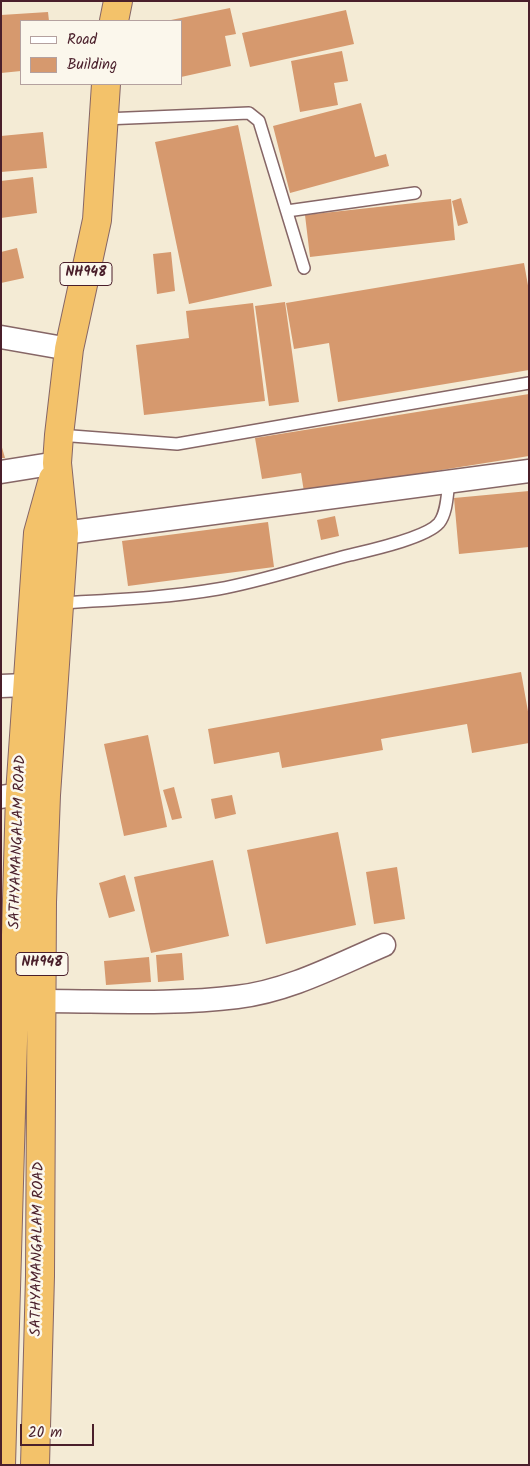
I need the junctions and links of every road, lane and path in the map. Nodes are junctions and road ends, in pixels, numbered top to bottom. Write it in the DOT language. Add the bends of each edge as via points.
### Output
graph roads {
  1 [pos="118,1"];
  2 [pos="114,20"];
  3 [pos="106,85"];
  4 [pos="104,120"];
  5 [pos="415,193"];
  6 [pos="287,211"];
  7 [pos="304,268"];
  8 [pos="1,337"];
  9 [pos="69,349"];
  10 [pos="529,383"];
  11 [pos="59,435"];
  12 [pos="57,463"];
  13 [pos="529,470"];
  14 [pos="1,472"];
  15 [pos="449,482"];
  16 [pos="64,533"];
  17 [pos="59,603"];
  18 [pos="14,685"];
  19 [pos="10,795"];
  20 [pos="9,903"];
  21 [pos="384,945"];
  22 [pos="42,1001"];
  23 [pos="18,1050"];
  24 [pos="1,1465"];
  25 [pos="35,1465"];
  1 -- 2 [label="highway"];
  3 -- 4 [label="highway, SATHYAMANGALAM ROAD / NH948"];
  4 -- 6 [label="lane" via="249,112 259,121"];
  4 -- 9 [label="highway, SATHYAMANGALAM ROAD / NH948" via="97,220"];
  5 -- 6 [label="lane"];
  6 -- 7 [label="lane"];
  8 -- 9 [label="street"];
  9 -- 11 [label="highway, SATHYAMANGALAM ROAD / NH948"];
  10 -- 11 [label="lane" via="177,444"];
  11 -- 12 [label="highway, SATHYAMANGALAM ROAD / NH948"];
  12 -- 14 [label="street"];
  12 -- 16 [label="highway, SATHYAMANGALAM ROAD / NH948"];
  12 -- 18 [label="highway, SATHYAMANGALAM ROAD / NH948" via="38,533"];
  13 -- 15 [label="street"];
  15 -- 16 [label="street"];
  15 -- 17 [label="lane" via="440,522 430,530 388,546 216,589"];
  16 -- 17 [label="highway, SATHYAMANGALAM ROAD / NH948"];
  17 -- 22 [label="highway, SATHYAMANGALAM ROAD / NH948" via="46,795"];
  18 -- 19 [label="highway, SATHYAMANGALAM ROAD / NH948"];
  19 -- 20 [label="highway, SATHYAMANGALAM ROAD / NH948"];
  20 -- 23 [label="highway, SATHYAMANGALAM ROAD / NH948"];
  21 -- 22 [label="street" via="301,981 238,997"];
  22 -- 23 [label="highway, SATHYAMANGALAM ROAD / NH948"];
  23 -- 24 [label="highway, SATHYAMANGALAM ROAD / NH948"];
  23 -- 25 [label="highway, SATHYAMANGALAM ROAD / NH948" via="40,1276"];
}
